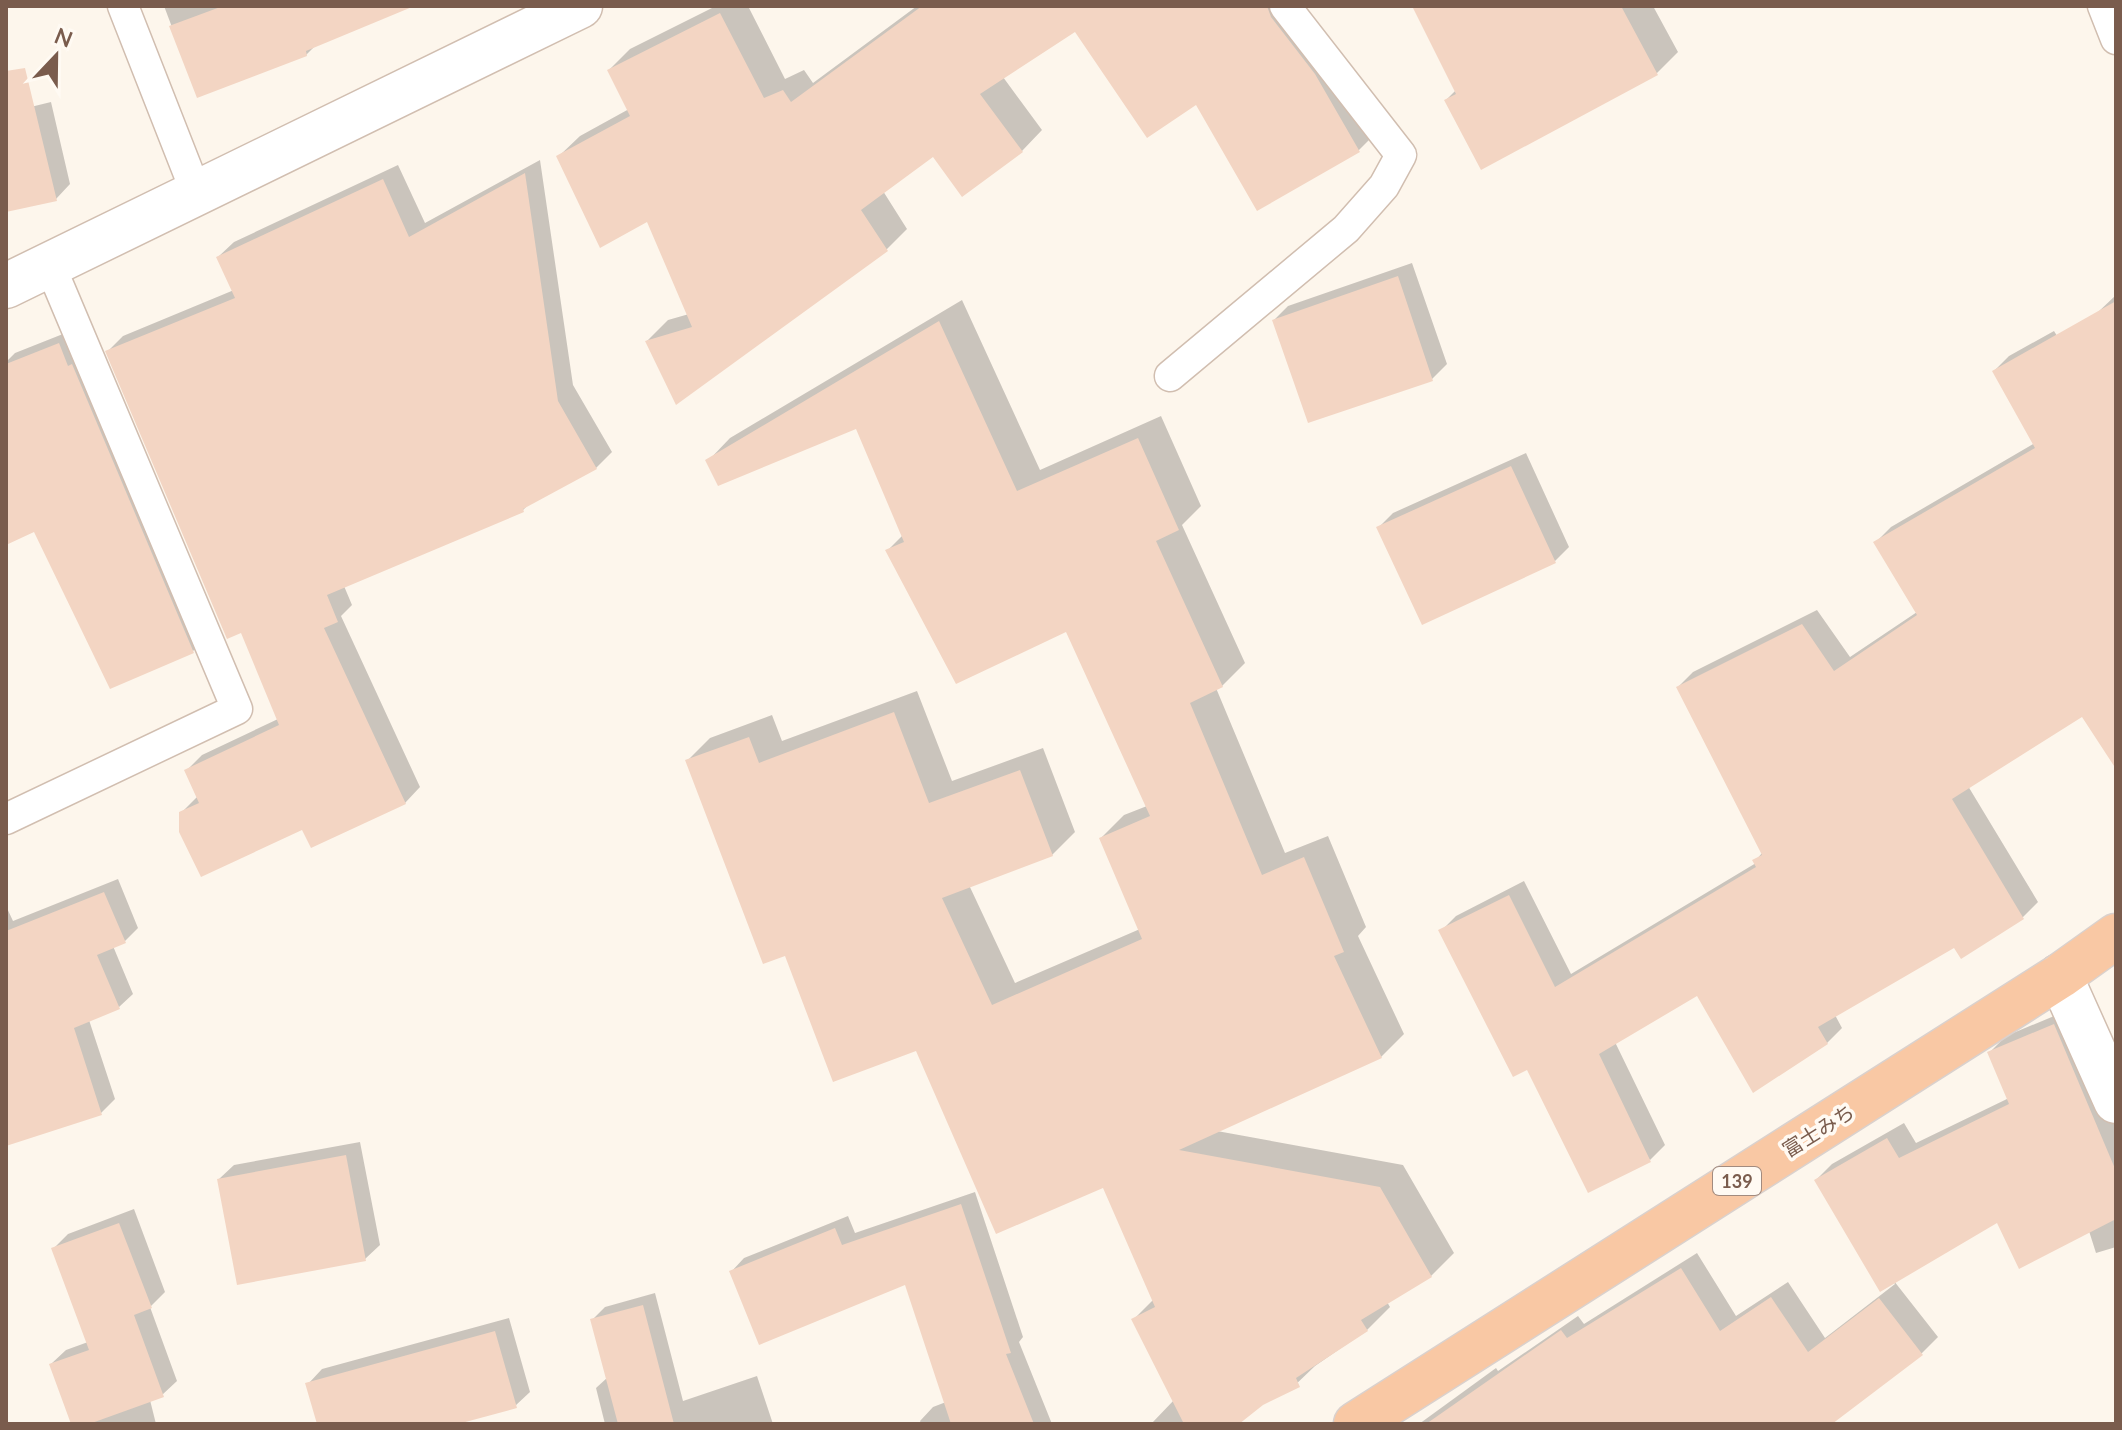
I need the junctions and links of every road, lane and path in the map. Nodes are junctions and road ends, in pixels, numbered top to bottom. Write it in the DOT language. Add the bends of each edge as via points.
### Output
graph roads {
  1 [pos="123,6"];
  2 [pos="1285,6"];
  3 [pos="2103,6"];
  4 [pos="561,10"];
  5 [pos="2116,39"];
  6 [pos="196,192"];
  7 [pos="49,263"];
  8 [pos="6,286"];
  9 [pos="1170,376"];
  10 [pos="6,819"];
  11 [pos="2116,936"];
  12 [pos="2060,976"];
  13 [pos="2116,1101"];
  14 [pos="1356,1424"];
  1 -- 6 [label="lane"];
  2 -- 9 [label="lane" via="1401,155 1384,186 1346,229"];
  3 -- 5 [label="lane"];
  4 -- 6 [label="street"];
  6 -- 7 [label="street"];
  7 -- 8 [label="street"];
  7 -- 10 [label="lane" via="237,709"];
  11 -- 12 [label="highway, 富士みち / 139"];
  12 -- 13 [label="street"];
  12 -- 14 [label="highway, 富士みち / 139"];
}
